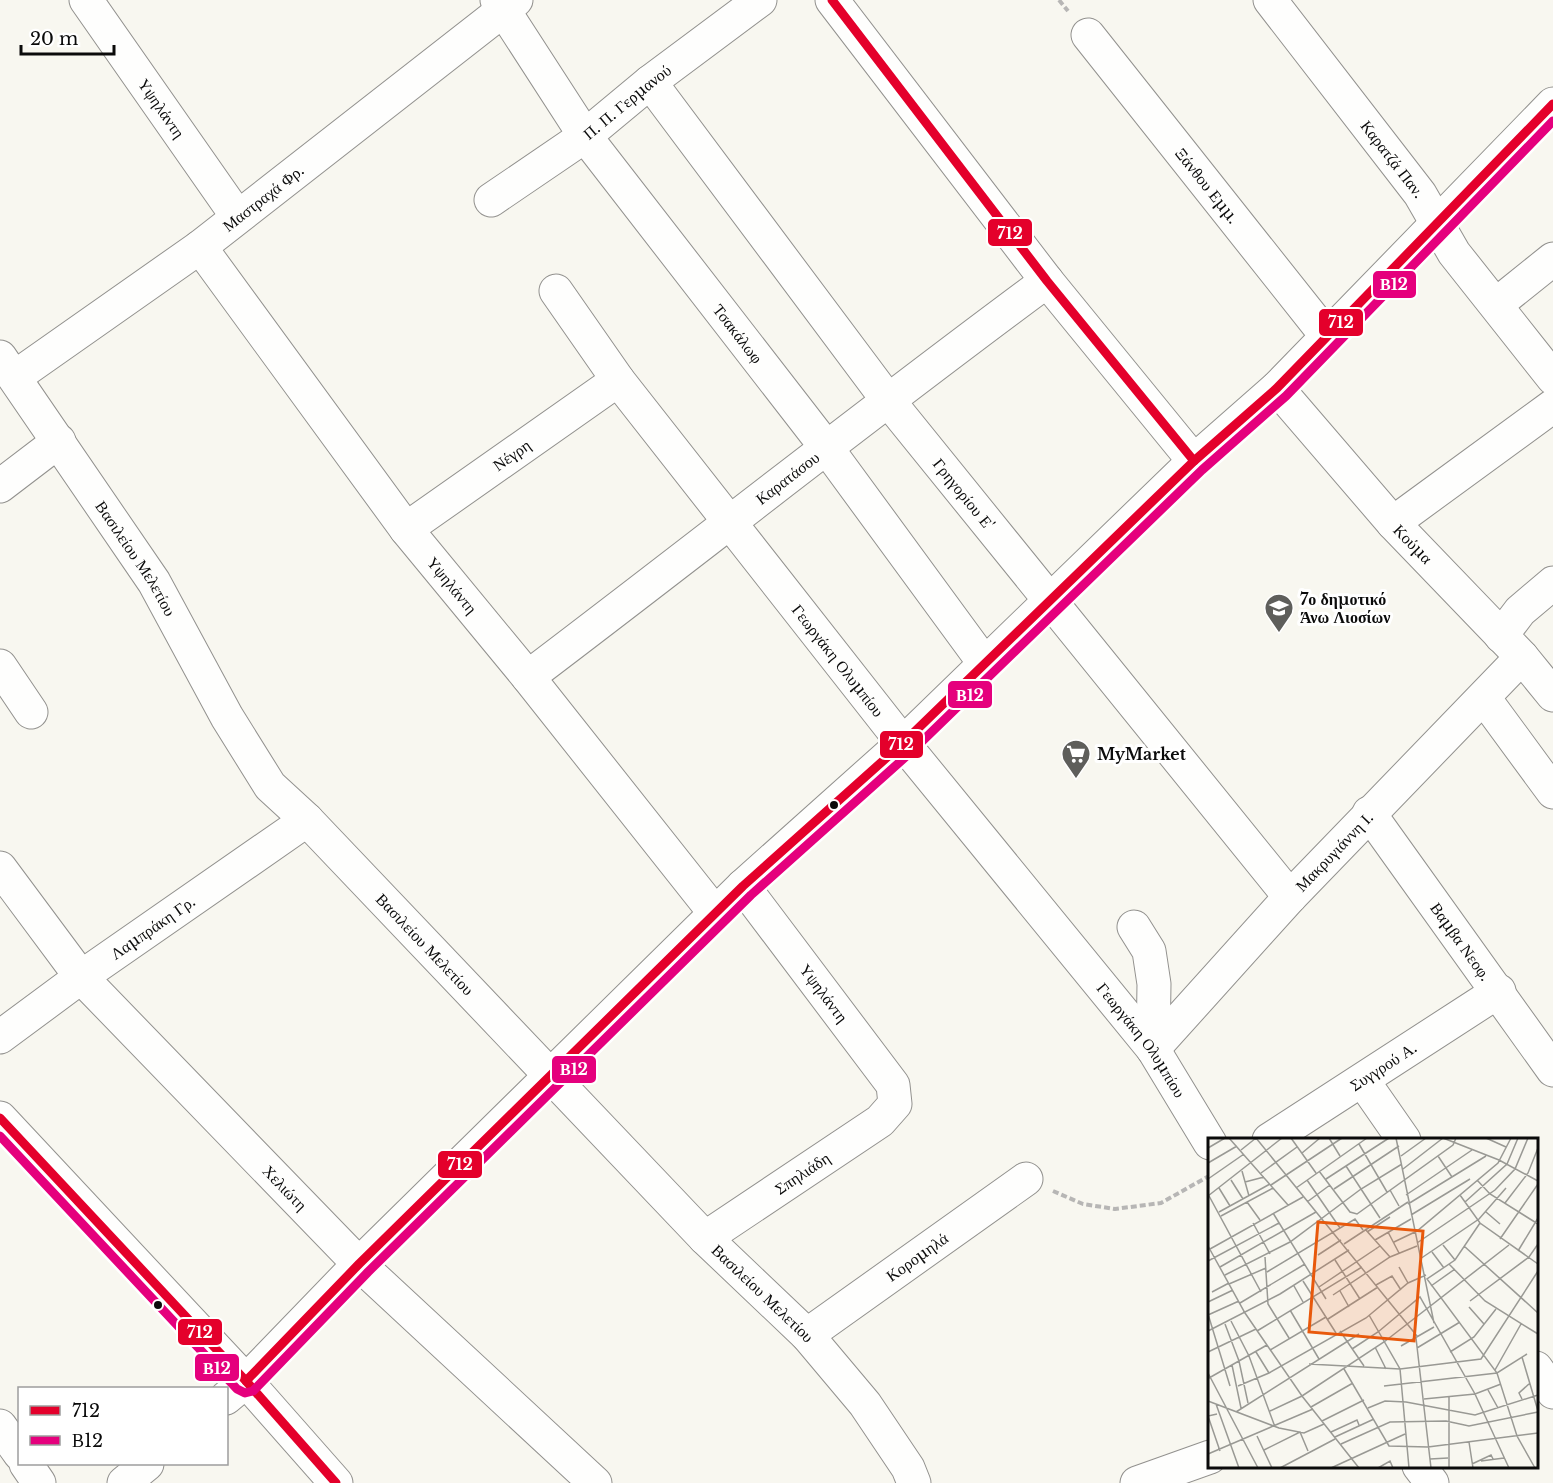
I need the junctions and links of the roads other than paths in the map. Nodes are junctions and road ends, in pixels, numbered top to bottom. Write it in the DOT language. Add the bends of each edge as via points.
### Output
graph roads {
  1 [pos="86,0"];
  2 [pos="760,0"];
  3 [pos="832,0"];
  4 [pos="1270,0"];
  5 [pos="505,3"];
  6 [pos="1088,35"];
  7 [pos="650,82"];
  8 [pos="1553,104"];
  9 [pos="585,136"];
  10 [pos="491,200"];
  11 [pos="237,216"];
  12 [pos="1437,224"];
  13 [pos="200,247"];
  14 [pos="1553,259"];
  15 [pos="1047,281"];
  16 [pos="556,291"];
  17 [pos="1497,304"];
  18 [pos="1326,335"];
  19 [pos="8,367"];
  20 [pos="1553,378"];
  21 [pos="618,380"];
  22 [pos="1277,388"];
  23 [pos="887,399"];
  24 [pos="1553,406"];
  25 [pos="59,441"];
  26 [pos="826,447"];
  27 [pos="1194,461"];
  28 [pos="0,486"];
  29 [pos="731,523"];
  30 [pos="1393,523"];
  31 [pos="406,529"];
  32 [pos="1553,583"];
  33 [pos="1051,602"];
  34 [pos="1511,647"];
  35 [pos="985,664"];
  36 [pos="0,666"];
  37 [pos="528,677"];
  38 [pos="1553,695"];
  39 [pos="1484,698"];
  40 [pos="32,712"];
  41 [pos="903,743"];
  42 [pos="1553,792"];
  43 [pos="1369,813"];
  44 [pos="307,820"];
  45 [pos="0,868"];
  46 [pos="743,886"];
  47 [pos="1290,897"];
  48 [pos="715,913"];
  49 [pos="1134,927"];
  50 [pos="81,977"];
  51 [pos="1498,992"];
  52 [pos="0,1037"];
  53 [pos="1153,1049"];
  54 [pos="1553,1070"];
  55 [pos="549,1076"];
  56 [pos="1363,1081"];
  57 [pos="895,1104"];
  58 [pos="0,1118"];
  59 [pos="1272,1138"];
  60 [pos="1403,1138"];
  61 [pos="1208,1141"];
  62 [pos="1026,1179"];
  63 [pos="705,1238"];
  64 [pos="359,1264"];
  65 [pos="807,1335"];
  66 [pos="1553,1352"];
  67 [pos="1538,1356"];
  68 [pos="1538,1371"];
  69 [pos="236,1389"];
  70 [pos="1553,1392"];
  71 [pos="0,1426"];
  72 [pos="18,1451"];
  73 [pos="1208,1457"];
  74 [pos="27,1465"];
  75 [pos="146,1465"];
  76 [pos="1420,1468"];
  77 [pos="1151,1480"];
  78 [pos="39,1483"];
  79 [pos="124,1483"];
  80 [pos="336,1483"];
  81 [pos="595,1483"];
  82 [pos="914,1483"];
  83 [pos="1432,1483"];
  1 -- 11 [label="street, Υψηλάντη"];
  2 -- 7 [label="street, Π. Π. Γερμανού"];
  3 -- 15 [label="street"];
  4 -- 12 [label="street, Καρατζά Παν." via="1420,194"];
  5 -- 9 [label="street, Τσακάλωφ"];
  5 -- 11 [label="street, Μαστραχά Φρ."];
  6 -- 18 [label="street, Ξάνθου Εμμ."];
  7 -- 9 [label="street, Π. Π. Γερμανού"];
  7 -- 23 [label="street, Γρηγορίου Ε'"];
  8 -- 12 [label="street"];
  9 -- 10 [label="street, Π. Π. Γερμανού"];
  9 -- 26 [label="street, Τσακάλωφ"];
  11 -- 13 [label="street, Μαστραχά Φρ."];
  12 -- 17 [label="street, Καρατζά Παν." via="1454,252"];
  12 -- 18 [label="street"];
  13 -- 19 [label="street, Μαστραχά Φρ."];
  13 -- 31 [label="street, Υψηλάντη"];
  14 -- 17 [label="street"];
  15 -- 23 [label="street, Καρατάσου"];
  15 -- 27 [label="street"];
  16 -- 21 [label="street, Γεωργάκη Ολυμπίου"];
  17 -- 20 [label="street, Καρατζά Παν."];
  18 -- 22 [label="street"];
  19 -- 25 [label="street, Βασιλείου Μελετίου"];
  21 -- 29 [label="street, Γεωργάκη Ολυμπίου"];
  21 -- 31 [label="street, Νέγρη"];
  22 -- 27 [label="street"];
  22 -- 30 [label="street, Κούμα"];
  23 -- 26 [label="street, Καρατάσου"];
  23 -- 33 [label="street, Γρηγορίου Ε'"];
  24 -- 30 [label="street"];
  25 -- 28 [label="street"];
  25 -- 44 [label="street, Βασιλείου Μελετίου" via="154,582 227,717 270,786"];
  26 -- 29 [label="street, Καρατάσου"];
  26 -- 35 [label="street, Τσακάλωφ"];
  27 -- 33 [label="street"];
  29 -- 37 [label="street, Καρατάσου"];
  29 -- 41 [label="street, Γεωργάκη Ολυμπίου"];
  30 -- 34 [label="street, Κούμα"];
  31 -- 37 [label="street, Υψηλάντη"];
  32 -- 34 [label="street, Μακρυγιάννη Ι." via="1520,611"];
  33 -- 35 [label="street"];
  33 -- 47 [label="street, Γρηγορίου Ε'"];
  34 -- 38 [label="street, Κούμα"];
  34 -- 39 [label="street, Μακρυγιάννη Ι."];
  35 -- 41 [label="street"];
  36 -- 40 [label="street"];
  37 -- 48 [label="street, Υψηλάντη"];
  39 -- 42 [label="street"];
  39 -- 43 [label="street, Μακρυγιάννη Ι."];
  41 -- 46 [label="street"];
  41 -- 53 [label="street, Γεωργάκη Ολυμπίου"];
  43 -- 47 [label="street, Μακρυγιάννη Ι."];
  43 -- 51 [label="street, Βαμβα Νεοφ."];
  44 -- 50 [label="street, Λαμπράκη Γρ."];
  44 -- 55 [label="street, Βασιλείου Μελετίου"];
  45 -- 50 [label="street, Χελιώτη"];
  46 -- 48 [label="street"];
  46 -- 57 [label="street, Υψηλάντη" via="893,1085"];
  47 -- 53 [label="street, Μακρυγιάννη Ι."];
  48 -- 55 [label="street"];
  49 -- 53 [label="street" via="1149,951 1154,984"];
  50 -- 52 [label="street, Λαμπράκη Γρ."];
  50 -- 64 [label="street, Χελιώτη"];
  51 -- 54 [label="street, Βαμβα Νεοφ."];
  51 -- 56 [label="street, Συγγρού Α."];
  53 -- 61 [label="street, Γεωργάκη Ολυμπίου"];
  55 -- 63 [label="street, Βασιλείου Μελετίου"];
  55 -- 64 [label="street"];
  56 -- 59 [label="street, Συγγρού Α."];
  56 -- 60 [label="street"];
  57 -- 63 [label="street, Σπηλιάδη" via="880,1121"];
  58 -- 69 [label="street"];
  62 -- 65 [label="street, Κορομηλά"];
  63 -- 65 [label="street, Βασιλείου Μελετίου"];
  64 -- 69 [label="street"];
  64 -- 81 [label="street, Χελιώτη"];
  65 -- 82 [label="street, Βασιλείου Μελετίου" via="866,1404"];
  66 -- 67 [label="street"];
  68 -- 70 [label="street"];
  69 -- 80 [label="street"];
  71 -- 72 [label="street"];
  73 -- 77 [label="street"];
  74 -- 78 [label="street"];
  75 -- 79 [label="street"];
  76 -- 83 [label="street"];
}
